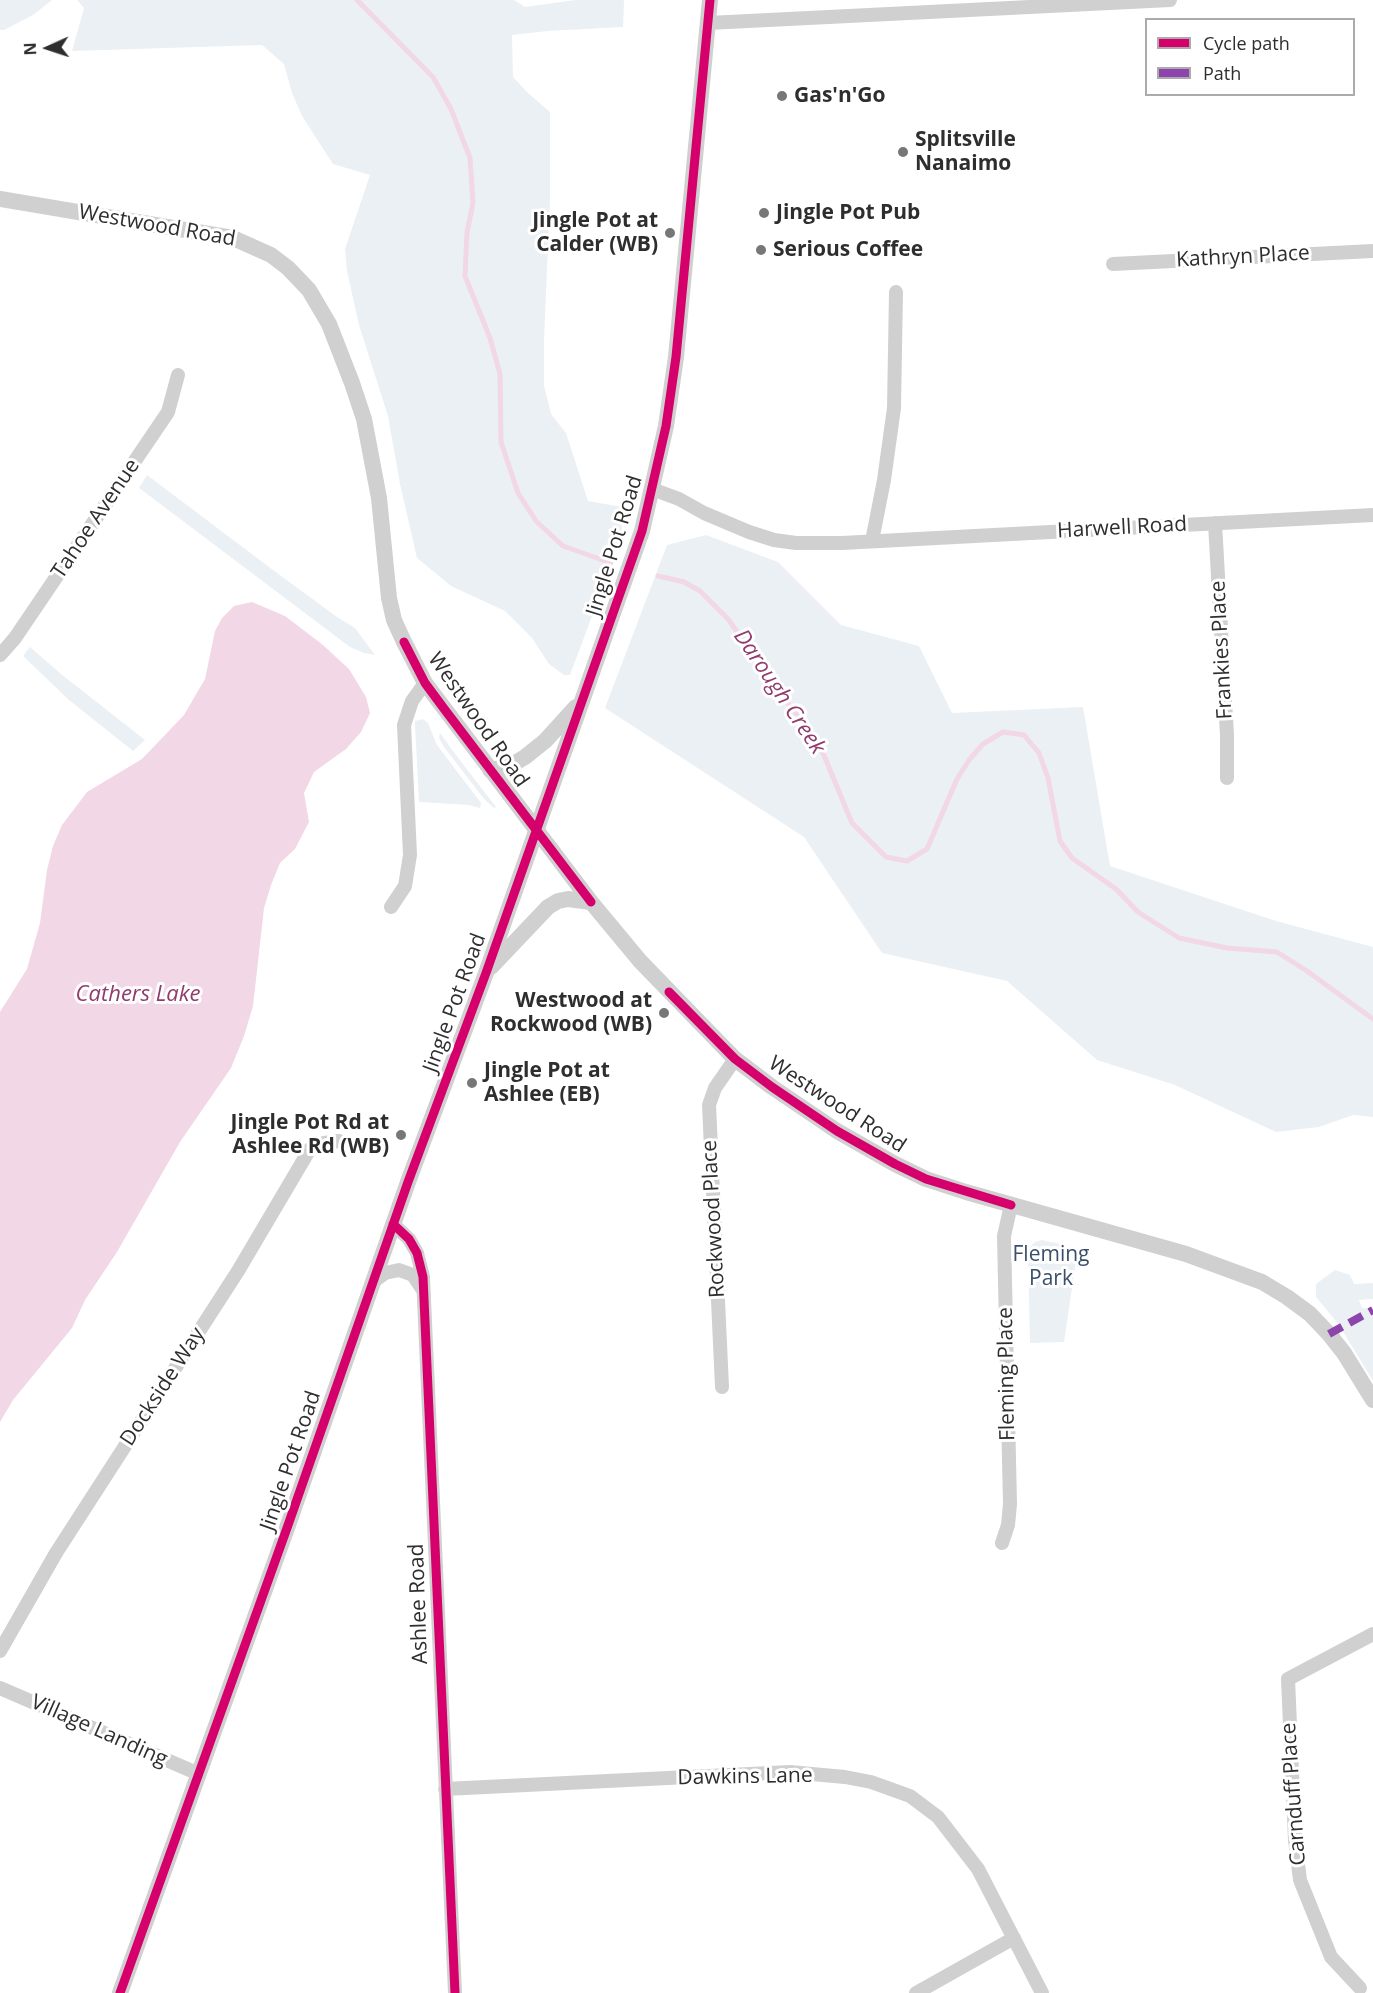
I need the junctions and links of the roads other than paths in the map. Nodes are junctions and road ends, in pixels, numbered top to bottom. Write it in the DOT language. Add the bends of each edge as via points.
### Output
graph roads {
  1 [pos="710,0"];
  2 [pos="1165,0"];
  3 [pos="1170,0"];
  4 [pos="1018,4"];
  5 [pos="708,23"];
  6 [pos="0,199"];
  7 [pos="1373,251"];
  8 [pos="1113,264"];
  9 [pos="896,292"];
  10 [pos="178,375"];
  11 [pos="652,489"];
  12 [pos="1373,515"];
  13 [pos="1215,523"];
  14 [pos="872,541"];
  15 [pos="0,655"];
  16 [pos="425,683"];
  17 [pos="582,700"];
  18 [pos="490,771"];
  19 [pos="1227,778"];
  20 [pos="536,831"];
  21 [pos="591,902"];
  22 [pos="391,907"];
  23 [pos="486,973"];
  24 [pos="735,1059"];
  25 [pos="339,1141"];
  26 [pos="1011,1205"];
  27 [pos="393,1224"];
  28 [pos="374,1281"];
  29 [pos="423,1290"];
  30 [pos="722,1387"];
  31 [pos="1373,1400"];
  32 [pos="1002,1543"];
  33 [pos="1373,1634"];
  34 [pos="0,1651"];
  35 [pos="0,1688"];
  36 [pos="199,1774"];
  37 [pos="445,1789"];
  38 [pos="1014,1938"];
  39 [pos="1360,1988"];
  40 [pos="120,1993"];
  41 [pos="455,1993"];
  42 [pos="916,1993"];
  43 [pos="1042,1993"];
  1 -- 5 [label="street, Jingle Pot Road"];
  2 -- 3 [label="street"];
  2 -- 4 [label="street"];
  4 -- 5 [label="street"];
  5 -- 11 [label="street, Jingle Pot Road" via="676,357"];
  6 -- 16 [label="street, Westwood Road" via="233,238 271,255 298,278 329,324 357,397 375,472 394,620"];
  7 -- 8 [label="street, Kathryn Place"];
  9 -- 14 [label="street" via="894,408"];
  10 -- 15 [label="street, Tahoe Avenue" via="168,412"];
  11 -- 14 [label="street, Harwell Road" via="726,524 774,540"];
  11 -- 17 [label="street, Jingle Pot Road" via="642,531"];
  12 -- 13 [label="street, Harwell Road"];
  13 -- 14 [label="street, Harwell Road"];
  13 -- 19 [label="street, Frankies Place"];
  16 -- 18 [label="street, Westwood Road"];
  16 -- 22 [label="street" via="411,701 404,725 410,855 405,886"];
  17 -- 18 [label="street" via="525,757"];
  17 -- 20 [label="street, Jingle Pot Road"];
  18 -- 20 [label="street, Westwood Road"];
  20 -- 21 [label="street, Westwood Road"];
  20 -- 23 [label="street, Jingle Pot Road"];
  21 -- 23 [label="street" via="568,899 548,907"];
  21 -- 24 [label="street, Westwood Road" via="640,961"];
  23 -- 27 [label="street, Jingle Pot Road"];
  24 -- 26 [label="street, Westwood Road" via="812,1114 895,1164 926,1179"];
  24 -- 30 [label="street, Rockwood Place" via="715,1088 709,1105"];
  25 -- 34 [label="street, Dockside Way" via="310,1149 238,1271 56,1553"];
  26 -- 31 [label="street, Westwood Road" via="1186,1254 1262,1282 1310,1314 1329,1334"];
  26 -- 32 [label="street, Fleming Place" via="1004,1236 1010,1504"];
  27 -- 28 [label="street, Jingle Pot Road"];
  27 -- 29 [label="street, Ashlee Road" via="417,1253"];
  28 -- 29 [label="street" via="399,1270 413,1275"];
  28 -- 36 [label="street, Jingle Pot Road"];
  29 -- 37 [label="street, Ashlee Road"];
  33 -- 39 [label="street, Carnduff Place" via="1288,1679 1300,1880 1331,1957"];
  35 -- 36 [label="street, Village Landing"];
  36 -- 40 [label="street, Jingle Pot Road"];
  37 -- 38 [label="street, Dawkins Lane" via="790,1772 871,1782 910,1796 938,1817 978,1869"];
  37 -- 41 [label="street, Ashlee Road"];
  38 -- 42 [label="street"];
  38 -- 43 [label="street, Dawkins Lane"];
}
